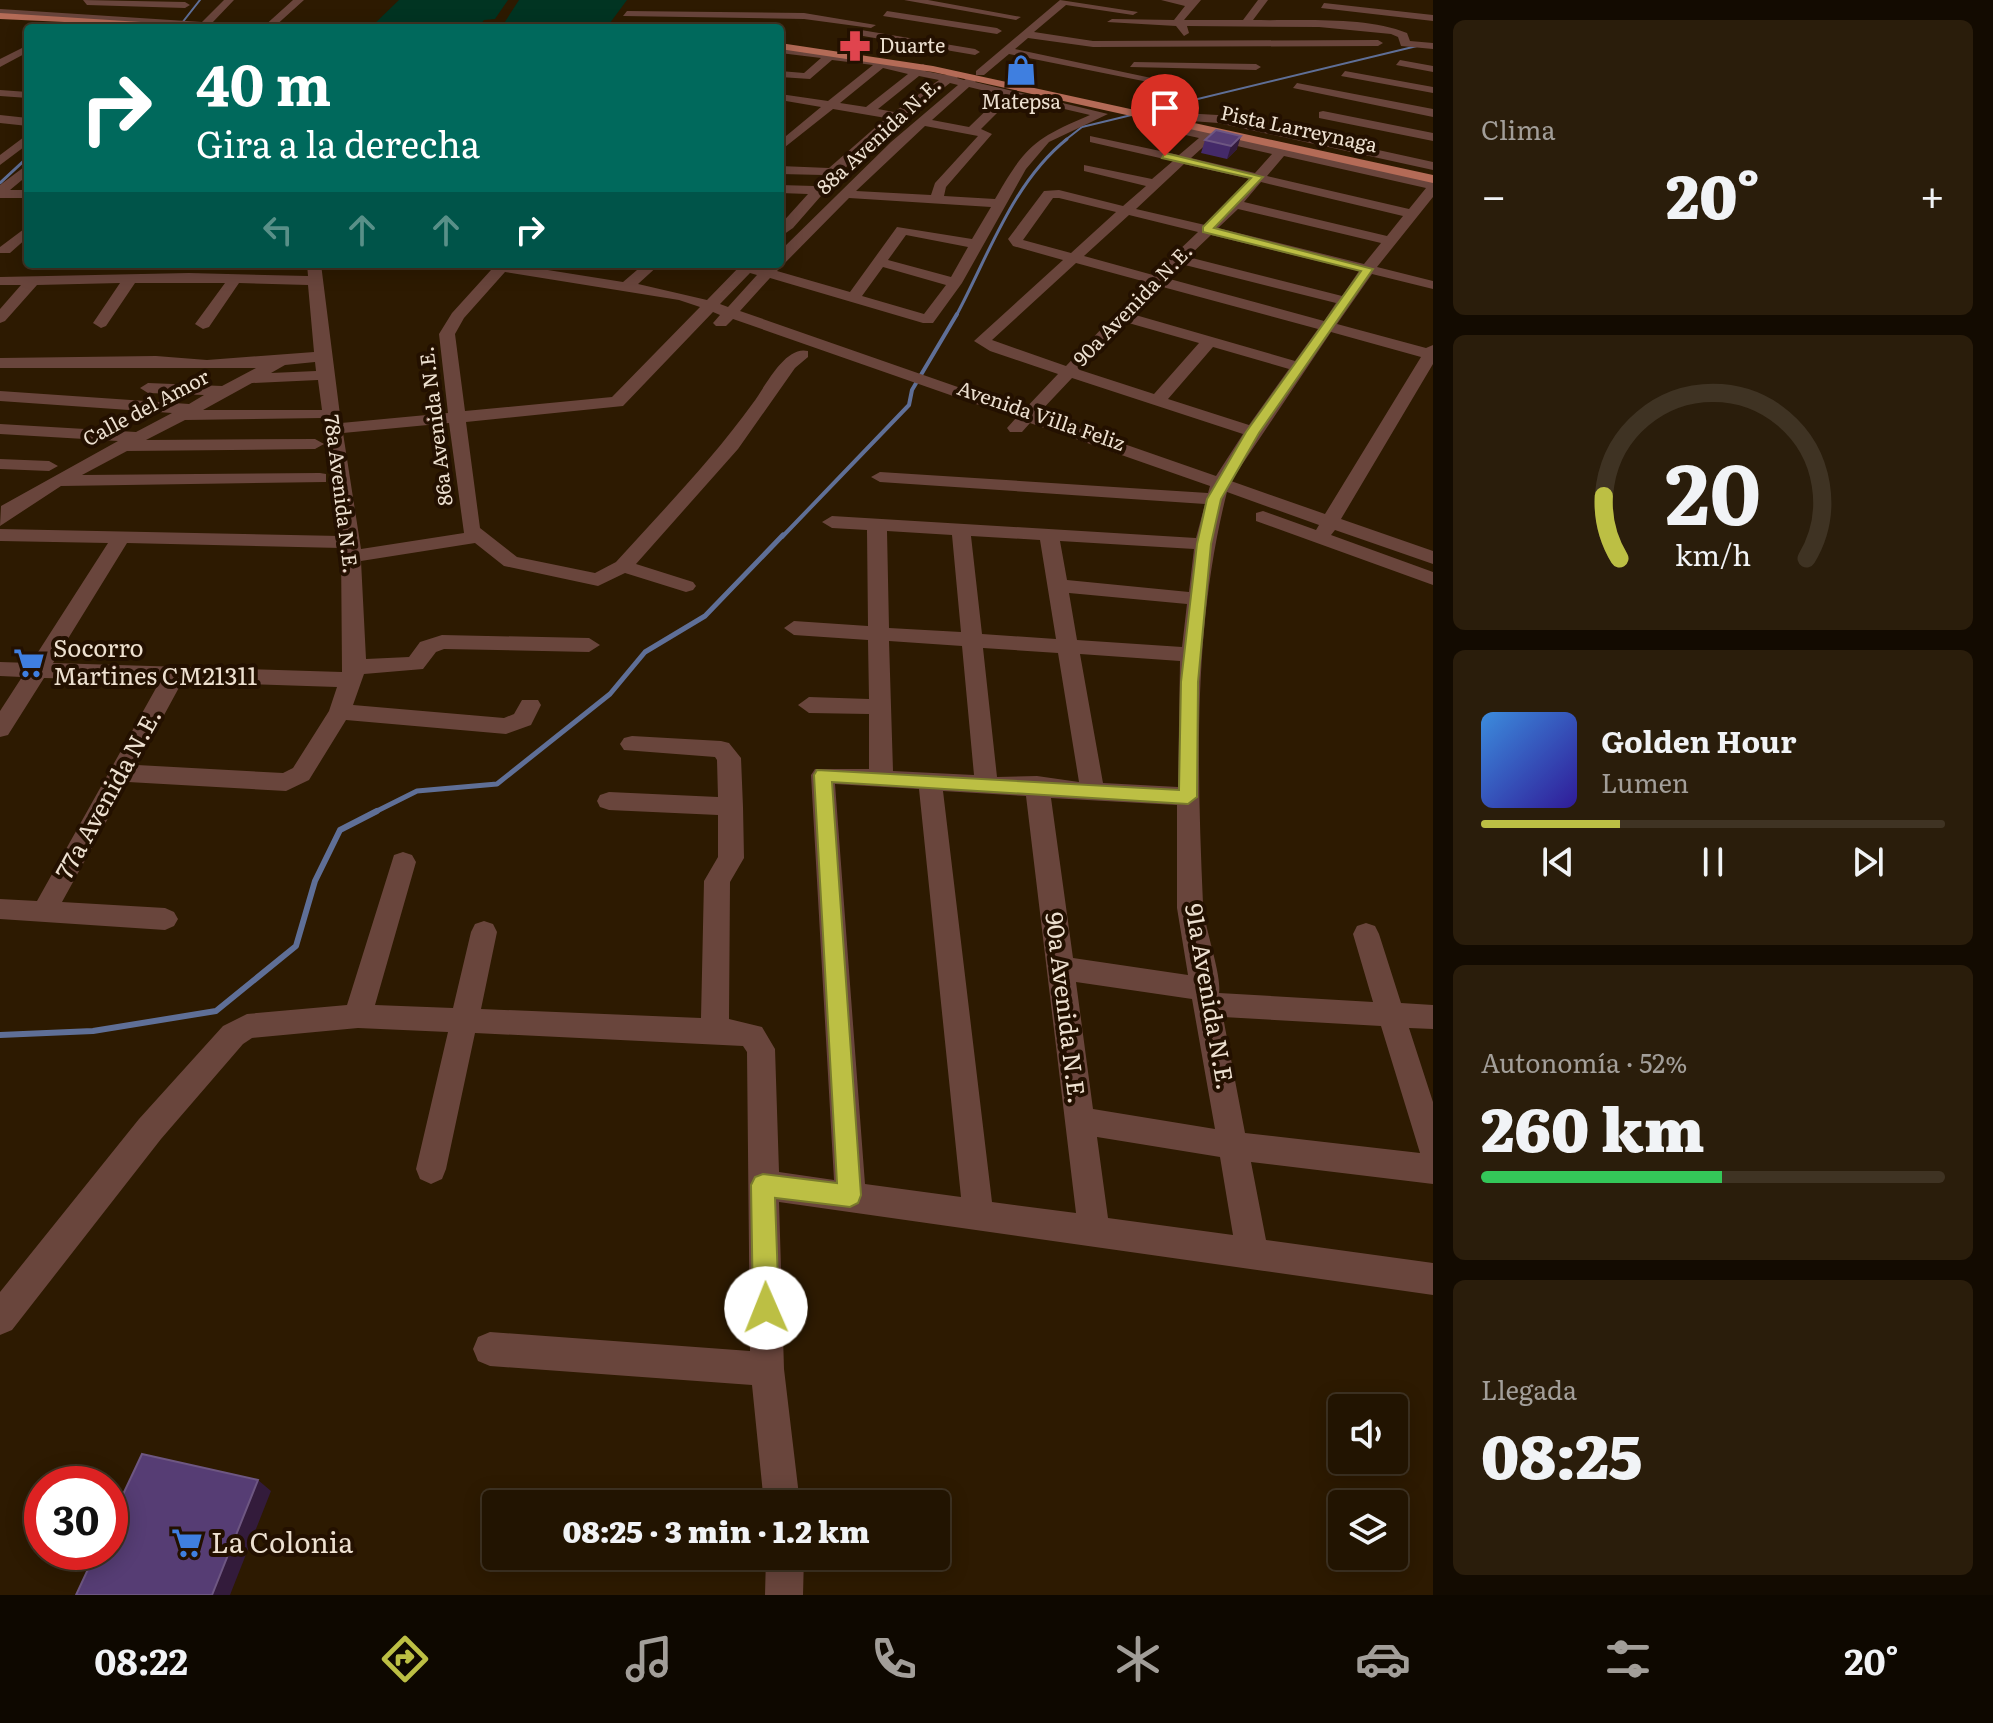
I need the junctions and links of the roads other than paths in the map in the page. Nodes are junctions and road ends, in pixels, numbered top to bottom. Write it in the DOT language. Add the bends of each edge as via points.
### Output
graph roads {
  1 [pos="229,0"];
  2 [pos="299,0"];
  3 [pos="719,0"];
  4 [pos="907,0"];
  5 [pos="1166,0"];
  6 [pos="1263,0"];
  7 [pos="41,1"];
  8 [pos="69,2"];
  9 [pos="750,2"];
  10 [pos="1060,2"];
  11 [pos="1194,2"];
  12 [pos="188,3"];
  13 [pos="1326,3"];
  14 [pos="830,7"];
  15 [pos="1027,9"];
  16 [pos="23,14"];
  17 [pos="627,14"];
  18 [pos="718,14"];
  19 [pos="887,14"];
  20 [pos="816,16"];
  21 [pos="1016,17"];
  22 [pos="0,18"];
  23 [pos="1433,18"];
  24 [pos="1178,21"];
  25 [pos="1112,22"];
  26 [pos="874,23"];
  27 [pos="26,24"];
  28 [pos="73,24"];
  29 [pos="135,24"];
  30 [pos="154,24"];
  31 [pos="181,24"];
  32 [pos="206,24"];
  33 [pos="272,24"];
  34 [pos="718,24"];
  35 [pos="1245,24"];
  36 [pos="1272,24"];
  37 [pos="1319,24"];
  38 [pos="1099,30"];
  39 [pos="861,33"];
  40 [pos="1023,34"];
  41 [pos="986,43"];
  42 [pos="1086,43"];
  43 [pos="1292,43"];
  44 [pos="1378,43"];
  45 [pos="1192,44"];
  46 [pos="1431,45"];
  47 [pos="784,46"];
  48 [pos="0,49"];
  49 [pos="24,50"];
  50 [pos="1006,50"];
  51 [pos="24,51"];
  52 [pos="837,51"];
  53 [pos="1400,63"];
  54 [pos="881,64"];
  55 [pos="0,66"];
  56 [pos="1210,66"];
  57 [pos="1256,67"];
  58 [pos="14,69"];
  59 [pos="925,69"];
  60 [pos="1433,69"];
  61 [pos="954,73"];
  62 [pos="784,74"];
  63 [pos="1345,74"];
  64 [pos="974,78"];
  65 [pos="1079,84"];
  66 [pos="1183,86"];
  67 [pos="1297,86"];
  68 [pos="1433,90"];
  69 [pos="1012,92"];
  70 [pos="0,93"];
  71 [pos="1043,93"];
  72 [pos="1340,94"];
  73 [pos="24,95"];
  74 [pos="784,98"];
  75 [pos="1106,99"];
  76 [pos="833,105"];
  77 [pos="869,111"];
  78 [pos="1433,113"];
  79 [pos="1323,115"];
  80 [pos="897,116"];
  81 [pos="1170,118"];
  82 [pos="0,119"];
  83 [pos="24,122"];
  84 [pos="925,122"];
  85 [pos="784,124"];
  86 [pos="807,127"];
  87 [pos="972,131"];
  88 [pos="1208,136"];
  89 [pos="1304,137"];
  90 [pos="1433,137"];
  91 [pos="1094,139"];
  92 [pos="1257,140"];
  93 [pos="23,142"];
  94 [pos="784,144"];
  95 [pos="0,145"];
  96 [pos="1282,150"];
  97 [pos="1342,151"];
  98 [pos="1181,160"];
  99 [pos="0,161"];
  100 [pos="1089,168"];
  101 [pos="1433,168"];
  102 [pos="784,170"];
  103 [pos="24,172"];
  104 [pos="833,172"];
  105 [pos="1258,177"];
  106 [pos="1433,179"];
  107 [pos="1155,184"];
  108 [pos="1433,186"];
  109 [pos="784,189"];
  110 [pos="820,190"];
  111 [pos="0,193"];
  112 [pos="24,194"];
  113 [pos="845,194"];
  114 [pos="936,199"];
  115 [pos="998,203"];
  116 [pos="1235,204"];
  117 [pos="784,208"];
  118 [pos="806,208"];
  119 [pos="1126,210"];
  120 [pos="1413,214"];
  121 [pos="784,229"];
  122 [pos="1207,229"];
  123 [pos="24,233"];
  124 [pos="1391,241"];
  125 [pos="975,244"];
  126 [pos="3,250"];
  127 [pos="24,251"];
  128 [pos="784,255"];
  129 [pos="1075,258"];
  130 [pos="1177,259"];
  131 [pos="880,262"];
  132 [pos="314,268"];
  133 [pos="489,268"];
  134 [pos="495,268"];
  135 [pos="497,268"];
  136 [pos="649,268"];
  137 [pos="747,268"];
  138 [pos="770,268"];
  139 [pos="1368,269"];
  140 [pos="236,277"];
  141 [pos="131,278"];
  142 [pos="33,280"];
  143 [pos="1156,280"];
  144 [pos="0,281"];
  145 [pos="313,281"];
  146 [pos="955,283"];
  147 [pos="1433,285"];
  148 [pos="632,287"];
  149 [pos="730,287"];
  150 [pos="676,294"];
  151 [pos="745,295"];
  152 [pos="854,297"];
  153 [pos="1345,301"];
  154 [pos="707,310"];
  155 [pos="1121,316"];
  156 [pos="0,318"];
  157 [pos="725,318"];
  158 [pos="101,323"];
  159 [pos="203,324"];
  160 [pos="767,326"];
  161 [pos="1327,326"];
  162 [pos="1209,342"];
  163 [pos="1432,353"];
  164 [pos="802,354"];
  165 [pos="281,361"];
  166 [pos="0,363"];
  167 [pos="81,364"];
  168 [pos="324,366"];
  169 [pos="1298,367"];
  170 [pos="1069,372"];
  171 [pos="248,380"];
  172 [pos="904,384"];
  173 [pos="227,391"];
  174 [pos="0,396"];
  175 [pos="1157,401"];
  176 [pos="186,412"];
  177 [pos="318,414"];
  178 [pos="459,419"];
  179 [pos="1020,424"];
  180 [pos="0,429"];
  181 [pos="334,429"];
  182 [pos="1253,432"];
  183 [pos="140,437"];
  184 [pos="315,444"];
  185 [pos="121,446"];
  186 [pos="0,464"];
  187 [pos="52,474"];
  188 [pos="880,477"];
  189 [pos="320,478"];
  190 [pos="1217,491"];
  191 [pos="3,513"];
  192 [pos="832,522"];
  193 [pos="877,525"];
  194 [pos="961,529"];
  195 [pos="1325,530"];
  196 [pos="0,535"];
  197 [pos="1049,535"];
  198 [pos="121,538"];
  199 [pos="483,539"];
  200 [pos="1204,544"];
  201 [pos="351,549"];
  202 [pos="1433,558"];
  203 [pos="623,566"];
  204 [pos="1433,579"];
  205 [pos="686,586"];
  206 [pos="1058,586"];
  207 [pos="1198,599"];
  208 [pos="794,628"];
  209 [pos="880,631"];
  210 [pos="971,639"];
  211 [pos="589,645"];
  212 [pos="1066,647"];
  213 [pos="1192,655"];
  214 [pos="0,669"];
  215 [pos="38,671"];
  216 [pos="354,674"];
  217 [pos="174,676"];
  218 [pos="530,705"];
  219 [pos="809,705"];
  220 [pos="880,707"];
  221 [pos="340,712"];
  222 [pos="0,729"];
  223 [pos="632,744"];
  224 [pos="121,773"];
  225 [pos="881,776"];
  226 [pos="930,779"];
  227 [pos="986,782"];
  228 [pos="1037,785"];
  229 [pos="1092,789"];
  230 [pos="1188,797"];
  231 [pos="609,801"];
  232 [pos="731,807"];
  233 [pos="403,862"];
  234 [pos="0,909"];
  235 [pos="44,912"];
  236 [pos="165,919"];
  237 [pos="484,932"];
  238 [pos="1366,934"];
  239 [pos="1060,968"];
  240 [pos="1208,997"];
  241 [pos="1391,1015"];
  242 [pos="358,1016"];
  243 [pos="1433,1017"];
  244 [pos="464,1020"];
  245 [pos="715,1030"];
  246 [pos="1080,1121"];
  247 [pos="1236,1146"];
  248 [pos="1433,1149"];
  249 [pos="431,1169"];
  250 [pos="1433,1169"];
  251 [pos="763,1185"];
  252 [pos="850,1195"];
  253 [pos="978,1214"];
  254 [pos="1094,1232"];
  255 [pos="1252,1253"];
  256 [pos="1433,1279"];
  257 [pos="0,1318"];
  258 [pos="490,1349"];
  259 [pos="767,1369"];
  260 [pos="780,1490"];
  261 [pos="785,1570"];
  262 [pos="784,1595"];
  1 -- 32 [label="street"];
  2 -- 33 [label="street"];
  3 -- 18 [label="street"];
  4 -- 19 [label="street"];
  4 -- 21 [label="street"];
  5 -- 11 [label="street"];
  6 -- 35 [label="street"];
  7 -- 16 [label="street"];
  8 -- 12 [label="street"];
  9 -- 20 [label="street"];
  10 -- 24 [label="street"];
  10 -- 40 [label="street, 88a Avenida N.E."];
  11 -- 24 [label="street"];
  12 -- 31 [label="street"];
  13 -- 23 [label="street"];
  13 -- 37 [label="street" via="1314,18"];
  14 -- 20 [label="street"];
  15 -- 21 [label="street, 88a Avenida N.E."];
  16 -- 22 [label="street"];
  16 -- 30 [label="street"];
  17 -- 18 [label="street"];
  18 -- 20 [label="street"];
  18 -- 34 [label="street"];
  19 -- 26 [label="street"];
  19 -- 41 [label="street"];
  20 -- 26 [label="street"];
  21 -- 41 [label="street, 88a Avenida N.E."];
  22 -- 27 [label="street"];
  22 -- 28 [label="main road"];
  22 -- 29 [label="main road"];
  24 -- 25 [label="street"];
  24 -- 35 [label="street"];
  24 -- 45 [label="street"];
  26 -- 39 [label="street"];
  26 -- 41 [label="street"];
  35 -- 36 [label="street"];
  36 -- 37 [label="street"];
  36 -- 43 [label="street"];
  37 -- 46 [label="street" via="1393,31 1408,45"];
  38 -- 42 [label="street"];
  39 -- 41 [label="street"];
  39 -- 52 [label="street"];
  40 -- 42 [label="street"];
  40 -- 50 [label="street, 88a Avenida N.E."];
  41 -- 61 [label="street, 88a Avenida N.E."];
  42 -- 45 [label="street"];
  42 -- 65 [label="street"];
  43 -- 44 [label="street"];
  43 -- 45 [label="street"];
  45 -- 56 [label="street"];
  47 -- 52 [label="street"];
  48 -- 49 [label="street"];
  50 -- 64 [label="street, 88a Avenida N.E."];
  50 -- 65 [label="street"];
  51 -- 55 [label="street"];
  52 -- 54 [label="street"];
  52 -- 59 [label="main road"];
  52 -- 61 [label="main road"];
  52 -- 62 [label="street" via="806,77"];
  53 -- 60 [label="street"];
  54 -- 59 [label="street"];
  54 -- 76 [label="street"];
  55 -- 58 [label="street"];
  56 -- 57 [label="street"];
  56 -- 65 [label="street"];
  59 -- 61 [label="street"];
  59 -- 77 [label="street"];
  61 -- 64 [label="street"];
  61 -- 80 [label="street, 88a Avenida N.E."];
  63 -- 68 [label="street"];
  64 -- 65 [label="main road, Pista Larreynaga"];
  64 -- 69 [label="street"];
  64 -- 71 [label="main road, Pista Larreynaga"];
  64 -- 84 [label="street, 88a Avenida N.E."];
  65 -- 66 [label="street"];
  65 -- 69 [label="street"];
  65 -- 71 [label="main road, Pista Larreynaga"];
  65 -- 75 [label="main road, Pista Larreynaga"];
  65 -- 81 [label="main road, Pista Larreynaga" via="1128,112"];
  65 -- 115 [label="street" via="1102,114 1045,139"];
  67 -- 72 [label="street"];
  69 -- 87 [label="street"];
  70 -- 73 [label="street"];
  71 -- 75 [label="main road" via="1092,103"];
  72 -- 78 [label="street"];
  72 -- 79 [label="street"];
  74 -- 76 [label="street"];
  75 -- 81 [label="main road, Pista Larreynaga"];
  76 -- 77 [label="street"];
  76 -- 86 [label="street"];
  77 -- 80 [label="street"];
  79 -- 89 [label="street"];
  79 -- 90 [label="street"];
  80 -- 104 [label="street, 88a Avenida N.E."];
  81 -- 88 [label="street" via="1176,128"];
  81 -- 89 [label="street" via="1218,119"];
  81 -- 92 [label="main road, Pista Larreynaga"];
  81 -- 97 [label="main road, Pista Larreynaga"];
  82 -- 83 [label="street"];
  84 -- 87 [label="street"];
  84 -- 113 [label="street, 88a Avenida N.E."];
  85 -- 86 [label="street"];
  86 -- 94 [label="street"];
  87 -- 114 [label="street" via="986,135 940,186"];
  88 -- 96 [label="street"];
  88 -- 98 [label="street"];
  89 -- 101 [label="street"];
  91 -- 98 [label="street"];
  92 -- 96 [label="main road, Pista Larreynaga"];
  92 -- 97 [label="main road" via="1324,154"];
  93 -- 95 [label="street"];
  93 -- 99 [label="street"];
  96 -- 105 [label="street, 90a Avenida N.E."];
  96 -- 106 [label="main road, Pista Larreynaga"];
  96 -- 108 [label="street"];
  97 -- 101 [label="main road, Pista Larreynaga"];
  98 -- 105 [label="street"];
  98 -- 107 [label="street"];
  100 -- 107 [label="street"];
  102 -- 104 [label="street"];
  103 -- 111 [label="street"];
  104 -- 110 [label="street, 88a Avenida N.E."];
  105 -- 116 [label="street, 90a Avenida N.E."];
  105 -- 120 [label="street"];
  107 -- 119 [label="street"];
  108 -- 120 [label="street, 91a Avenida N.E."];
  109 -- 110 [label="street"];
  110 -- 118 [label="street, 88a Avenida N.E."];
  111 -- 112 [label="street"];
  113 -- 114 [label="street"];
  113 -- 128 [label="street, 88a Avenida N.E."];
  114 -- 115 [label="street"];
  115 -- 125 [label="street"];
  116 -- 122 [label="street, 90a Avenida N.E."];
  116 -- 124 [label="street"];
  117 -- 118 [label="street"];
  118 -- 121 [label="street, 88a Avenida N.E."];
  119 -- 122 [label="street"];
  119 -- 129 [label="street"];
  119 -- 129 [label="street" via="1049,194 1015,241"];
  120 -- 124 [label="street, 91a Avenida N.E."];
  122 -- 130 [label="street, 90a Avenida N.E."];
  122 -- 139 [label="street"];
  123 -- 126 [label="street"];
  124 -- 139 [label="street, 91a Avenida N.E."];
  125 -- 131 [label="street" via="902,230"];
  125 -- 146 [label="street"];
  126 -- 127 [label="street"];
  129 -- 143 [label="street"];
  129 -- 170 [label="street" via="982,341"];
  130 -- 143 [label="street, 90a Avenida N.E."];
  130 -- 153 [label="street"];
  131 -- 146 [label="street"];
  131 -- 152 [label="street"];
  132 -- 145 [label="street, 78a Avenida N.E."];
  133 -- 178 [label="street, 86a Avenida N.E." via="447,334"];
  134 -- 154 [label="street"];
  135 -- 148 [label="street, Avenida Villa Feliz"];
  136 -- 148 [label="street"];
  137 -- 149 [label="street"];
  138 -- 151 [label="street"];
  138 -- 152 [label="street"];
  139 -- 147 [label="street"];
  139 -- 153 [label="street, 91a Avenida N.E."];
  140 -- 141 [label="street"];
  140 -- 145 [label="street"];
  140 -- 159 [label="street"];
  141 -- 142 [label="street"];
  141 -- 158 [label="street"];
  142 -- 144 [label="street"];
  142 -- 156 [label="street"];
  143 -- 155 [label="street, 90a Avenida N.E."];
  143 -- 161 [label="street"];
  145 -- 168 [label="street, 78a Avenida N.E."];
  146 -- 152 [label="street" via="933,318 921,321"];
  148 -- 150 [label="street, Avenida Villa Feliz"];
  148 -- 154 [label="street, Avenida Villa Feliz"];
  149 -- 150 [label="street"];
  149 -- 154 [label="street"];
  150 -- 154 [label="street, Avenida Villa Feliz"];
  151 -- 157 [label="street"];
  151 -- 160 [label="street"];
  153 -- 161 [label="street, 91a Avenida N.E."];
  154 -- 157 [label="street, Avenida Villa Feliz"];
  154 -- 178 [label="street" via="617,402"];
  155 -- 162 [label="street"];
  155 -- 170 [label="street, 90a Avenida N.E."];
  157 -- 160 [label="street, Avenida Villa Feliz"];
  157 -- 164 [label="street, Avenida Villa Feliz"];
  160 -- 172 [label="street, Avenida Villa Feliz"];
  161 -- 163 [label="street"];
  161 -- 169 [label="street, 91a Avenida N.E."];
  162 -- 169 [label="street"];
  162 -- 175 [label="street"];
  163 -- 195 [label="street"];
  164 -- 172 [label="street, Avenida Villa Feliz"];
  164 -- 203 [label="street" via="732,445"];
  165 -- 167 [label="street"];
  165 -- 168 [label="street, Calle del Amor"];
  165 -- 171 [label="street, Calle del Amor"];
  166 -- 167 [label="street"];
  167 -- 173 [label="street" via="68,385"];
  168 -- 171 [label="street"];
  168 -- 181 [label="street, 78a Avenida N.E."];
  169 -- 182 [label="street, 91a Avenida N.E."];
  170 -- 175 [label="street"];
  170 -- 179 [label="street, 90a Avenida N.E."];
  171 -- 173 [label="street, Calle del Amor"];
  172 -- 179 [label="street, Avenida Villa Feliz"];
  173 -- 176 [label="street, Calle del Amor"];
  174 -- 176 [label="street"];
  175 -- 182 [label="street"];
  176 -- 177 [label="street"];
  176 -- 183 [label="street, Calle del Amor"];
  178 -- 181 [label="street"];
  178 -- 199 [label="street, 86a Avenida N.E." via="471,530"];
  179 -- 190 [label="street, Avenida Villa Feliz"];
  180 -- 183 [label="street"];
  181 -- 201 [label="street, 78a Avenida N.E."];
  182 -- 190 [label="street, 91a Avenida N.E."];
  183 -- 185 [label="street, Calle del Amor"];
  184 -- 185 [label="street"];
  185 -- 187 [label="street, Calle del Amor"];
  186 -- 187 [label="street"];
  187 -- 189 [label="street"];
  187 -- 191 [label="street, Calle del Amor"];
  188 -- 190 [label="street" via="1141,497"];
  190 -- 195 [label="street, Avenida Villa Feliz"];
  190 -- 200 [label="street, 91a Avenida N.E."];
  192 -- 193 [label="street"];
  193 -- 194 [label="street"];
  193 -- 209 [label="street"];
  194 -- 197 [label="street"];
  194 -- 210 [label="street"];
  195 -- 202 [label="street, Avenida Villa Feliz"];
  195 -- 204 [label="street, Avenida Villa Feliz"];
  196 -- 198 [label="street"];
  197 -- 200 [label="street"];
  197 -- 206 [label="street"];
  198 -- 201 [label="street"];
  198 -- 215 [label="street"];
  199 -- 201 [label="street"];
  199 -- 203 [label="street" via="511,562 586,579 608,577"];
  200 -- 207 [label="street, 91a Avenida N.E."];
  201 -- 216 [label="street, 78a Avenida N.E."];
  203 -- 205 [label="street"];
  206 -- 207 [label="street"];
  206 -- 212 [label="street"];
  207 -- 213 [label="street, 91a Avenida N.E."];
  208 -- 209 [label="street"];
  209 -- 210 [label="street"];
  209 -- 220 [label="street"];
  210 -- 212 [label="street"];
  210 -- 227 [label="street"];
  211 -- 216 [label="street" via="442,642 428,647 415,664"];
  212 -- 213 [label="street"];
  212 -- 229 [label="street"];
  213 -- 230 [label="street, 91a Avenida N.E."];
  214 -- 215 [label="street"];
  215 -- 217 [label="street"];
  215 -- 222 [label="street"];
  216 -- 217 [label="street"];
  216 -- 221 [label="street"];
  217 -- 224 [label="street, 77a Avenida N.E."];
  218 -- 221 [label="street" via="523,719 506,726"];
  219 -- 220 [label="street"];
  220 -- 225 [label="street"];
  221 -- 224 [label="street" via="301,774 286,782"];
  223 -- 232 [label="street" via="709,747 727,753"];
  224 -- 235 [label="street, 77a Avenida N.E."];
  225 -- 226 [label="street"];
  225 -- 252 [label="street" via="823,775"];
  226 -- 227 [label="street"];
  226 -- 253 [label="street"];
  227 -- 228 [label="street"];
  228 -- 229 [label="street"];
  228 -- 239 [label="street, 90a Avenida N.E."];
  229 -- 230 [label="street"];
  230 -- 240 [label="street, 91a Avenida N.E." via="1190,908"];
  231 -- 232 [label="street"];
  232 -- 245 [label="street" via="731,858 717,881"];
  233 -- 242 [label="street"];
  234 -- 235 [label="street"];
  235 -- 236 [label="street"];
  237 -- 244 [label="street"];
  238 -- 241 [label="street"];
  239 -- 240 [label="street"];
  239 -- 246 [label="street, 90a Avenida N.E."];
  240 -- 241 [label="street"];
  240 -- 247 [label="street, 91a Avenida N.E."];
  241 -- 243 [label="street"];
  241 -- 248 [label="street"];
  242 -- 244 [label="street"];
  242 -- 257 [label="street" via="247,1026 233,1035 150,1129"];
  244 -- 245 [label="street"];
  244 -- 249 [label="street"];
  245 -- 251 [label="street" via="752,1036 761,1049"];
  246 -- 247 [label="street"];
  246 -- 254 [label="street, 90a Avenida N.E."];
  247 -- 250 [label="street"];
  247 -- 255 [label="street, 91a Avenida N.E."];
  251 -- 252 [label="street"];
  251 -- 259 [label="street"];
  252 -- 253 [label="street"];
  253 -- 254 [label="street"];
  254 -- 255 [label="street"];
  255 -- 256 [label="street"];
  258 -- 259 [label="street"];
  259 -- 260 [label="street"];
  261 -- 262 [label="street"];
}
